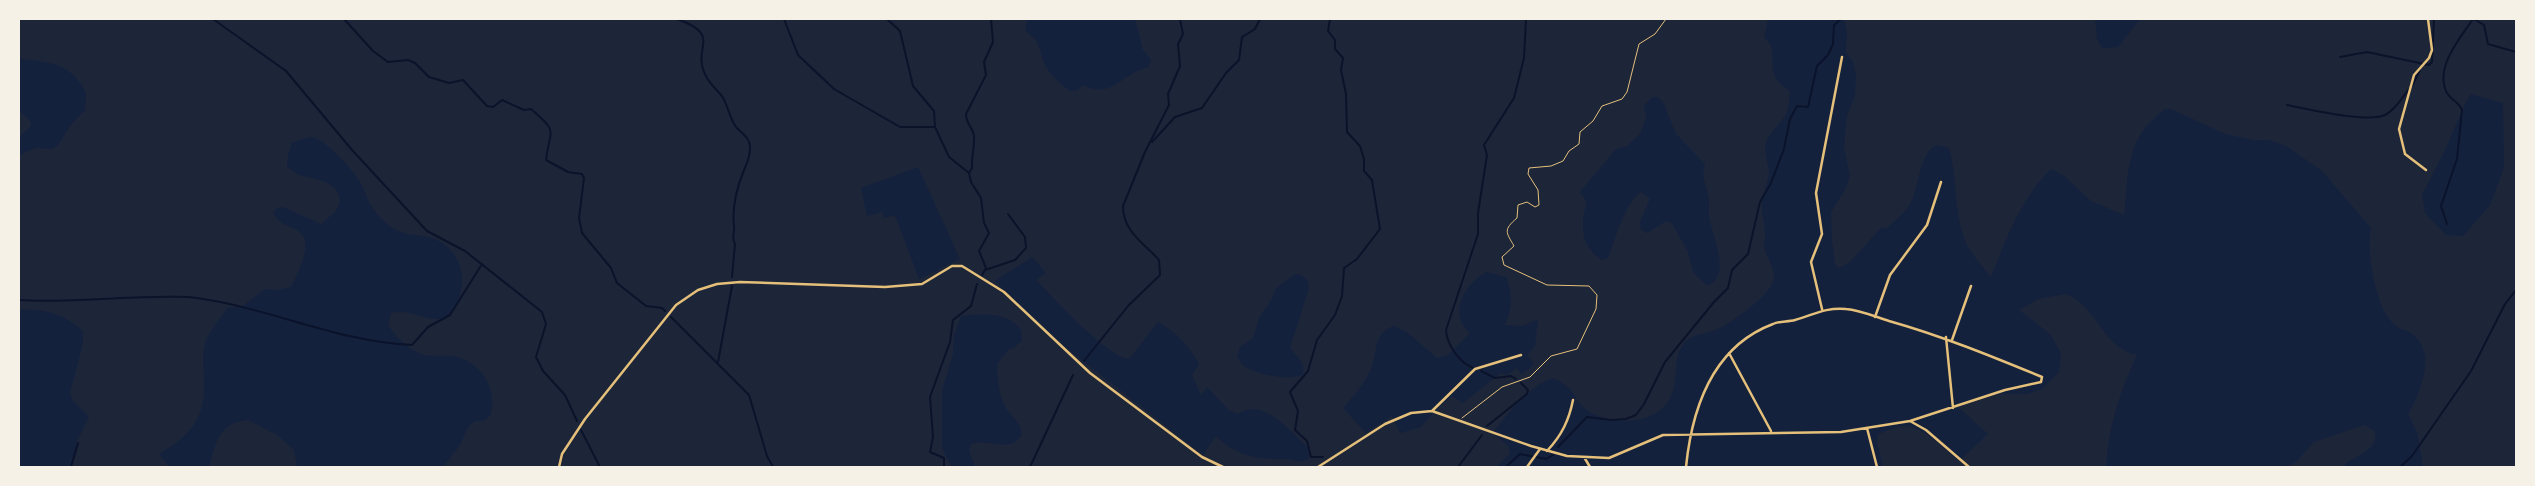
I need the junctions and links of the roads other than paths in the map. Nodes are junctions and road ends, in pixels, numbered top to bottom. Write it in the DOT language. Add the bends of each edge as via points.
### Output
graph roads {
  1 [pos="2428,19"];
  2 [pos="1842,57"];
  3 [pos="2426,170"];
  4 [pos="1941,182"];
  5 [pos="1971,286"];
  6 [pos="1822,309"];
  7 [pos="1875,317"];
  8 [pos="1946,337"];
  9 [pos="1952,340"];
  10 [pos="1728,353"];
  11 [pos="1521,355"];
  12 [pos="1572,400"];
  13 [pos="1953,408"];
  14 [pos="1432,411"];
  15 [pos="1910,421"];
  16 [pos="1867,428"];
  17 [pos="1771,432"];
  18 [pos="1690,435"];
  19 [pos="1540,449"];
  20 [pos="1548,451"];
  21 [pos="1584,457"];
  22 [pos="559,467"];
  23 [pos="1223,467"];
  24 [pos="1318,467"];
  25 [pos="1527,467"];
  26 [pos="1590,467"];
  27 [pos="1686,467"];
  28 [pos="1877,467"];
  29 [pos="1969,467"];
  1 -- 3 [label="street" via="2432,50 2414,75 2398,129 2405,154"];
  2 -- 6 [label="street" via="1816,193 1822,234 1811,262"];
  4 -- 7 [label="street" via="1927,225 1890,275"];
  5 -- 9 [label="street"];
  6 -- 7 [label="street" via="1846,309"];
  6 -- 10 [label="street" via="1798,319 1774,323 1741,340"];
  7 -- 8 [label="street"];
  8 -- 9 [label="street"];
  8 -- 13 [label="street"];
  9 -- 13 [label="street" via="2043,379"];
  10 -- 17 [label="street"];
  10 -- 18 [label="street" via="1707,383"];
  11 -- 14 [label="street" via="1475,369"];
  12 -- 20 [label="street" via="1570,417"];
  13 -- 15 [label="street"];
  14 -- 19 [label="street"];
  14 -- 24 [label="street" via="1398,417"];
  15 -- 16 [label="street"];
  15 -- 29 [label="street" via="1926,430"];
  16 -- 17 [label="street" via="1787,435"];
  16 -- 28 [label="street"];
  17 -- 18 [label="street"];
  18 -- 21 [label="street" via="1657,436 1609,458"];
  18 -- 27 [label="street"];
  19 -- 20 [label="street"];
  19 -- 25 [label="street"];
  20 -- 21 [label="street"];
  21 -- 26 [label="street"];
  22 -- 23 [label="street" via="562,454 585,419 676,305 698,290 740,282 885,287 922,284 952,266 962,266 1004,292 1090,373 1202,457"];
}
